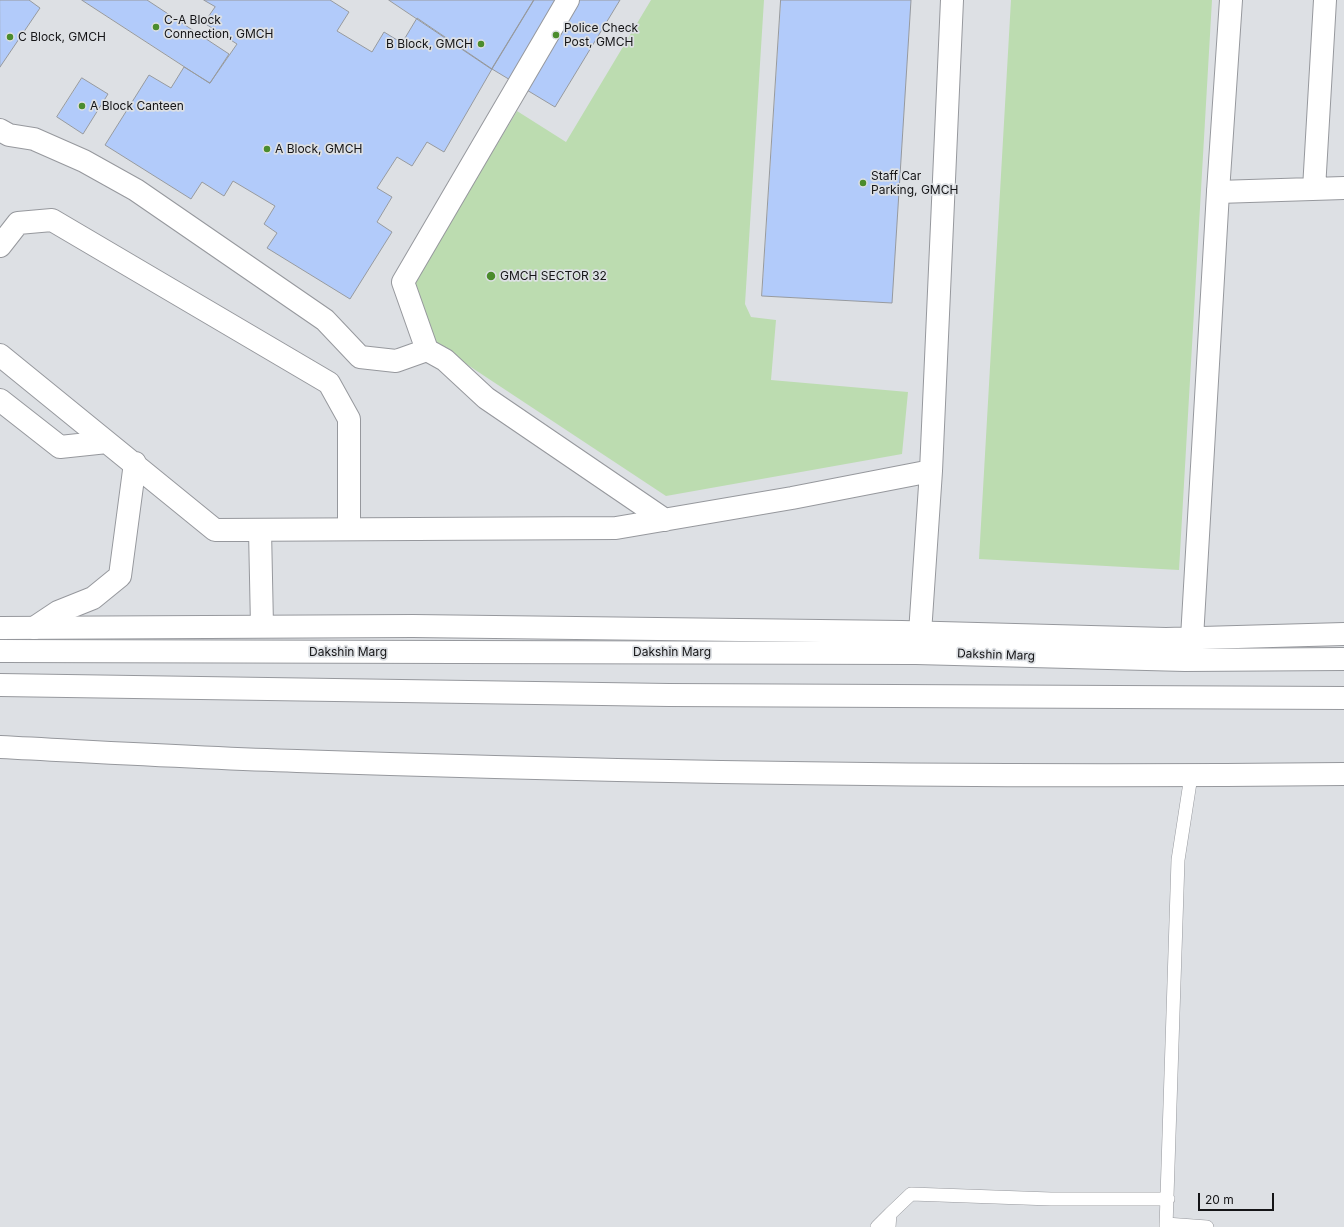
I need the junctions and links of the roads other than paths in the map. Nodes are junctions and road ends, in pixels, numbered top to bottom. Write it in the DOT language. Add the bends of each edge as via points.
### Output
graph roads {
  1 [pos="568,0"];
  2 [pos="952,0"];
  3 [pos="1231,0"];
  4 [pos="1325,0"];
  5 [pos="3,138"];
  6 [pos="1344,188"];
  7 [pos="1314,189"];
  8 [pos="1218,192"];
  9 [pos="0,246"];
  10 [pos="427,350"];
  11 [pos="0,354"];
  12 [pos="0,400"];
  13 [pos="107,442"];
  14 [pos="135,463"];
  15 [pos="931,471"];
  16 [pos="665,520"];
  17 [pos="349,529"];
  18 [pos="260,530"];
  19 [pos="262,626"];
  20 [pos="0,628"];
  21 [pos="34,628"];
  22 [pos="920,633"];
  23 [pos="1344,634"];
  24 [pos="1192,638"];
  25 [pos="0,651"];
  26 [pos="1344,660"];
  27 [pos="0,685"];
  28 [pos="1344,698"];
  29 [pos="0,747"];
  30 [pos="1344,774"];
  31 [pos="1191,776"];
  32 [pos="1168,1199"];
  33 [pos="889,1221"];
  34 [pos="1166,1226"];
  35 [pos="877,1227"];
  36 [pos="1207,1227"];
  1 -- 10 [label="street" via="403,282"];
  2 -- 15 [label="street"];
  3 -- 8 [label="street"];
  4 -- 7 [label="street"];
  5 -- 10 [label="street" via="34,139 84,161 136,190 325,320 360,357 396,361"];
  6 -- 7 [label="street"];
  7 -- 8 [label="street"];
  8 -- 24 [label="street"];
  9 -- 17 [label="street" via="18,223 52,220 329,382 348,419"];
  10 -- 16 [label="street" via="445,360 486,398"];
  11 -- 13 [label="street"];
  12 -- 13 [label="street" via="60,447"];
  13 -- 14 [label="street"];
  14 -- 18 [label="street" via="216,530"];
  14 -- 21 [label="street" via="120,576 93,598 58,612"];
  15 -- 16 [label="street"];
  15 -- 22 [label="street"];
  16 -- 17 [label="street" via="616,528"];
  17 -- 18 [label="street"];
  18 -- 19 [label="street"];
  19 -- 21 [label="street"];
  19 -- 22 [label="street"];
  20 -- 21 [label="street"];
  22 -- 24 [label="street"];
  23 -- 24 [label="street"];
  25 -- 26 [label="street, Dakshin Marg" via="916,653 1185,660"];
  27 -- 28 [label="street" via="669,695"];
  29 -- 31 [label="street" via="342,762 737,772"];
  30 -- 31 [label="street"];
  31 -- 32 [label="lane" via="1178,860"];
  32 -- 33 [label="lane" via="911,1194"];
  32 -- 34 [label="lane"];
  33 -- 35 [label="lane"];
  34 -- 36 [label="lane"];
}
